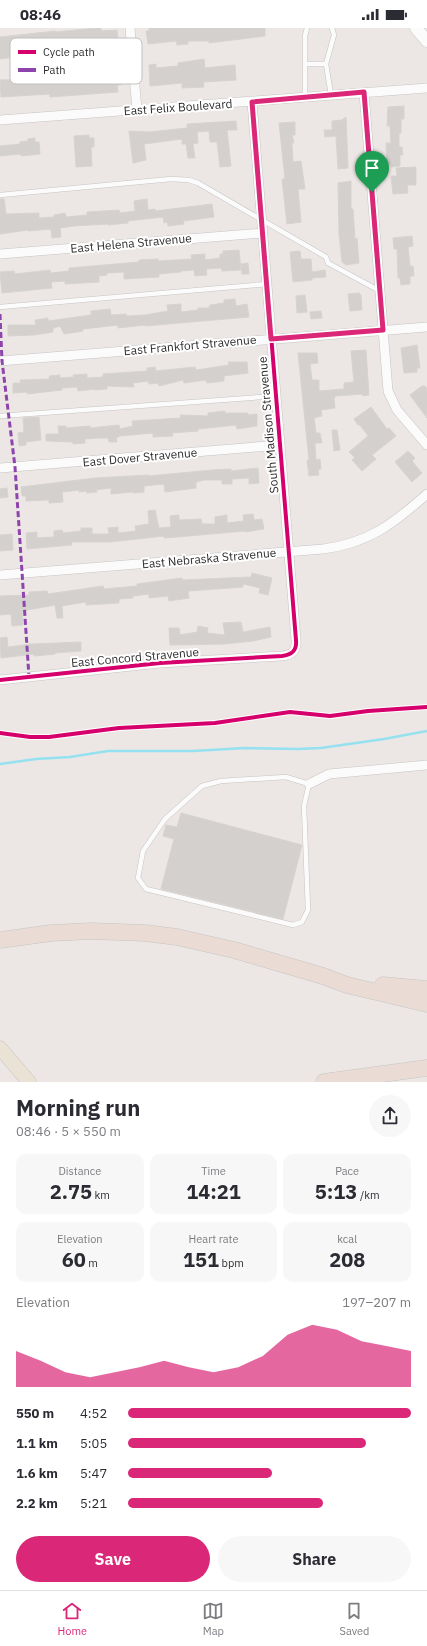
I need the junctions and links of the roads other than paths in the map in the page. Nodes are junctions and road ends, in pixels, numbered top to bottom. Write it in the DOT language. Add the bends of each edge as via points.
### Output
graph roads {
  1 [pos="130,28"];
  2 [pos="307,28"];
  3 [pos="332,28"];
  4 [pos="416,28"];
  5 [pos="131,38"];
  6 [pos="427,42"];
  7 [pos="305,64"];
  8 [pos="326,64"];
  9 [pos="135,84"];
  10 [pos="427,88"];
  11 [pos="364,92"];
  12 [pos="331,95"];
  13 [pos="305,97"];
  14 [pos="252,102"];
  15 [pos="137,110"];
  16 [pos="0,120"];
  17 [pos="0,195"];
  18 [pos="261,218"];
  19 [pos="262,233"];
  20 [pos="0,254"];
  21 [pos="267,284"];
  22 [pos="380,291"];
  23 [pos="0,307"];
  24 [pos="427,327"];
  25 [pos="383,330"];
  26 [pos="271,339"];
  27 [pos="0,361"];
  28 [pos="276,396"];
  29 [pos="0,416"];
  30 [pos="280,445"];
  31 [pos="427,445"];
  32 [pos="0,468"];
  33 [pos="427,494"];
  34 [pos="288,551"];
  35 [pos="0,575"];
  36 [pos="294,651"];
  37 [pos="0,680"];
  38 [pos="427,765"];
  39 [pos="309,784"];
  40 [pos="0,940"];
  41 [pos="323,976"];
  42 [pos="427,989"];
  43 [pos="427,1004"];
  44 [pos="0,1048"];
  45 [pos="427,1068"];
  46 [pos="29,1082"];
  47 [pos="324,1082"];
  1 -- 5 [label="street"];
  2 -- 7 [label="lane"];
  3 -- 8 [label="lane" via="334,35"];
  4 -- 6 [label="main road"];
  7 -- 8 [label="lane"];
  7 -- 13 [label="lane"];
  8 -- 12 [label="lane"];
  9 -- 15 [label="street"];
  10 -- 11 [label="street, East Felix Boulevard"];
  11 -- 12 [label="street, East Felix Boulevard"];
  11 -- 22 [label="street"];
  12 -- 13 [label="street, East Felix Boulevard"];
  13 -- 14 [label="street, East Felix Boulevard"];
  14 -- 15 [label="street, East Felix Boulevard"];
  14 -- 18 [label="street, South Madison Stravenue"];
  15 -- 16 [label="street, East Felix Boulevard"];
  17 -- 18 [label="lane" via="171,179 189,180"];
  18 -- 19 [label="street, South Madison Stravenue"];
  18 -- 22 [label="lane" via="326,257 328,263"];
  19 -- 20 [label="street, East Helena Stravenue"];
  19 -- 21 [label="street, South Madison Stravenue"];
  21 -- 23 [label="lane"];
  21 -- 26 [label="street, South Madison Stravenue"];
  22 -- 25 [label="street"];
  24 -- 25 [label="street, East Frankfort Stravenue"];
  25 -- 26 [label="street, East Frankfort Stravenue"];
  25 -- 31 [label="street" via="388,392 397,410"];
  26 -- 27 [label="street, East Frankfort Stravenue"];
  26 -- 28 [label="street, South Madison Stravenue"];
  28 -- 29 [label="lane"];
  28 -- 30 [label="street, South Madison Stravenue"];
  30 -- 32 [label="street, East Dover Stravenue"];
  30 -- 34 [label="street, South Madison Stravenue"];
  33 -- 34 [label="street, East Nebraska Stravenue" via="393,522 365,539 334,548"];
  34 -- 35 [label="street, East Nebraska Stravenue"];
  34 -- 36 [label="street, South Madison Stravenue" via="296,640"];
  36 -- 37 [label="street, East Concord Stravenue" via="282,656 160,663"];
  38 -- 39 [label="street" via="329,774"];
  39 -- 39 [label="lane" via="304,806 308,910 302,922 293,925 146,888 138,878 143,851 165,819 202,786 221,781 286,777"];
  40 -- 41 [label="highway" via="76,932 160,934 209,943"];
  41 -- 42 [label="highway"];
  41 -- 43 [label="highway" via="347,985"];
  44 -- 46 [label="main road"];
  45 -- 47 [label="highway"];
}
